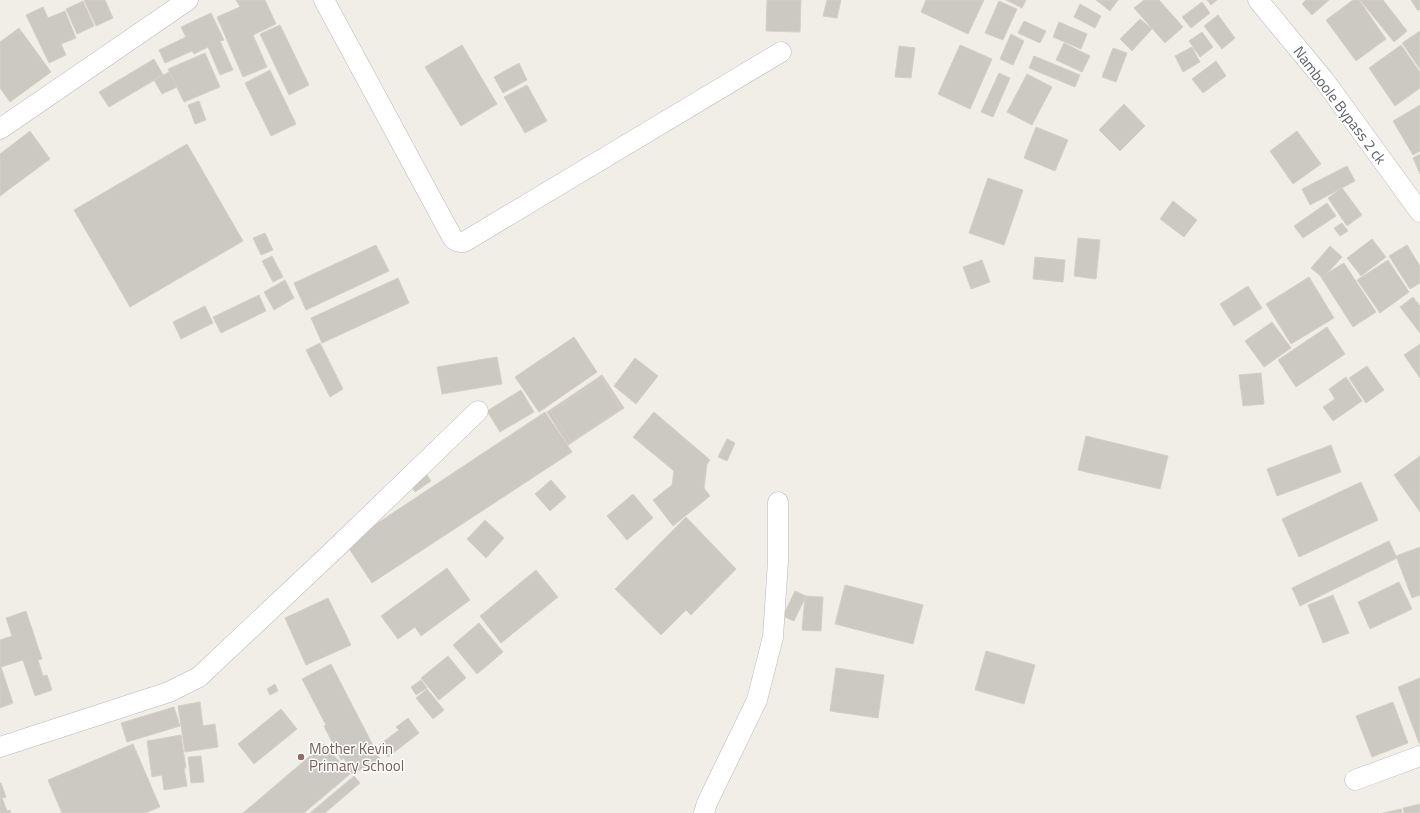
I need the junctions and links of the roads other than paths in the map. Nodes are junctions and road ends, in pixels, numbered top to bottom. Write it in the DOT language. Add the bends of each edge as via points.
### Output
graph roads {
  1 [pos="188,0"];
  2 [pos="324,0"];
  3 [pos="1258,0"];
  4 [pos="781,52"];
  5 [pos="0,129"];
  6 [pos="1420,212"];
  7 [pos="478,411"];
  8 [pos="778,502"];
  9 [pos="0,747"];
  10 [pos="1420,756"];
  11 [pos="1354,780"];
  12 [pos="704,813"];
  1 -- 5 [label="street"];
  2 -- 4 [label="street" via="453,240 458,242 464,242"];
  3 -- 6 [label="street, Namboole Bypass 2 ck" via="1324,80"];
  7 -- 9 [label="street" via="200,677 170,692"];
  8 -- 12 [label="street" via="778,561 773,637 757,700"];
  10 -- 11 [label="street"];
}
